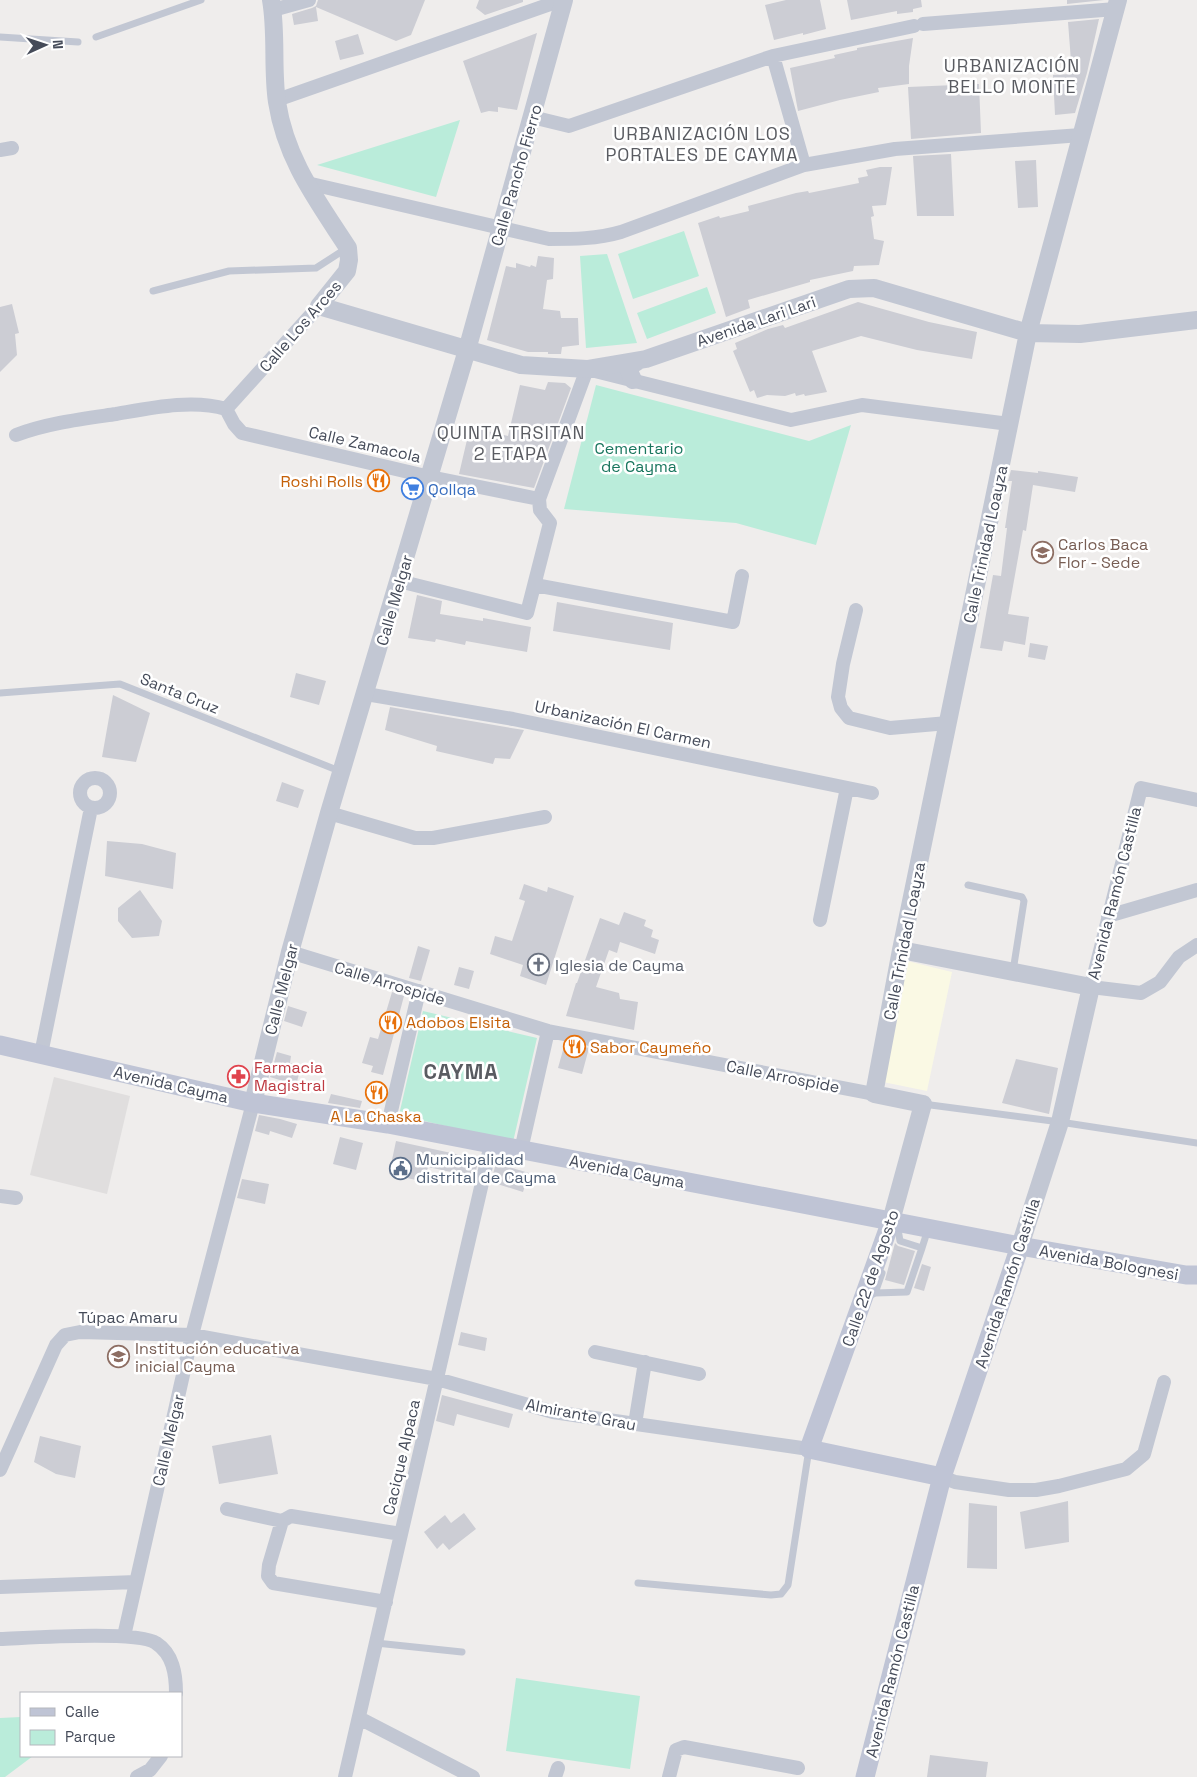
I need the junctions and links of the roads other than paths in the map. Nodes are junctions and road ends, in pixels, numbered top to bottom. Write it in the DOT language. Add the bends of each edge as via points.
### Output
graph roads {
  1 [pos="201,0"];
  2 [pos="309,0"];
  3 [pos="563,0"];
  4 [pos="1117,4"];
  5 [pos="272,5"];
  6 [pos="96,36"];
  7 [pos="0,37"];
  8 [pos="78,42"];
  9 [pos="773,56"];
  10 [pos="277,100"];
  11 [pos="532,117"];
  12 [pos="1082,135"];
  13 [pos="804,165"];
  14 [pos="307,183"];
  15 [pos="501,227"];
  16 [pos="348,248"];
  17 [pos="153,291"];
  18 [pos="319,306"];
  19 [pos="1197,320"];
  20 [pos="1028,333"];
  21 [pos="467,350"];
  22 [pos="638,361"];
  23 [pos="587,369"];
  24 [pos="632,380"];
  25 [pos="226,409"];
  26 [pos="1009,424"];
  27 [pos="16,435"];
  28 [pos="430,477"];
  29 [pos="539,500"];
  30 [pos="742,576"];
  31 [pos="399,581"];
  32 [pos="535,585"];
  33 [pos="856,610"];
  34 [pos="0,693"];
  35 [pos="366,694"];
  36 [pos="948,723"];
  37 [pos="342,772"];
  38 [pos="847,788"];
  39 [pos="872,793"];
  40 [pos="1197,800"];
  41 [pos="91,808"];
  42 [pos="330,813"];
  43 [pos="545,817"];
  44 [pos="968,885"];
  45 [pos="1197,890"];
  46 [pos="1108,916"];
  47 [pos="820,920"];
  48 [pos="1197,945"];
  49 [pos="901,950"];
  50 [pos="290,952"];
  51 [pos="1013,971"];
  52 [pos="1090,986"];
  53 [pos="419,991"];
  54 [pos="548,1031"];
  55 [pos="0,1045"];
  56 [pos="41,1054"];
  57 [pos="874,1094"];
  58 [pos="253,1102"];
  59 [pos="923,1104"];
  60 [pos="1060,1122"];
  61 [pos="388,1124"];
  62 [pos="1197,1143"];
  63 [pos="491,1144"];
  64 [pos="521,1150"];
  65 [pos="0,1196"];
  66 [pos="16,1198"];
  67 [pos="928,1228"];
  68 [pos="893,1234"];
  69 [pos="1020,1246"];
  70 [pos="922,1248"];
  71 [pos="885,1265"];
  72 [pos="1197,1274"];
  73 [pos="869,1296"];
  74 [pos="192,1335"];
  75 [pos="595,1352"];
  76 [pos="645,1362"];
  77 [pos="699,1374"];
  78 [pos="437,1379"];
  79 [pos="1164,1382"];
  80 [pos="635,1424"];
  81 [pos="810,1449"];
  82 [pos="0,1470"];
  83 [pos="942,1477"];
  84 [pos="227,1510"];
  85 [pos="282,1521"];
  86 [pos="401,1534"];
  87 [pos="136,1582"];
  88 [pos="638,1583"];
  89 [pos="0,1587"];
  90 [pos="386,1602"];
  91 [pos="124,1636"];
  92 [pos="0,1639"];
  93 [pos="376,1643"];
  94 [pos="462,1652"];
  95 [pos="176,1692"];
  96 [pos="359,1718"];
  97 [pos="160,1757"];
  98 [pos="798,1768"];
  99 [pos="136,1777"];
  100 [pos="345,1777"];
  101 [pos="473,1777"];
  102 [pos="669,1777"];
  103 [pos="865,1777"];
  1 -- 6 [label="lane"];
  2 -- 5 [label="street"];
  3 -- 10 [label="street"];
  3 -- 11 [label="street, Calle Pancho Fierro"];
  4 -- 9 [label="street" via="918,25"];
  4 -- 12 [label="street, Calle Trinidad Loayza"];
  5 -- 10 [label="street"];
  7 -- 8 [label="lane"];
  9 -- 11 [label="street" via="569,126"];
  9 -- 13 [label="street"];
  10 -- 14 [label="street" via="282,130"];
  11 -- 15 [label="street, Calle Pancho Fierro"];
  12 -- 13 [label="street" via="895,149"];
  12 -- 20 [label="street, Calle Trinidad Loayza"];
  13 -- 15 [label="street" via="605,237 549,239"];
  14 -- 15 [label="street"];
  14 -- 16 [label="street"];
  15 -- 21 [label="street, Calle Pancho Fierro"];
  16 -- 17 [label="lane" via="316,268 229,271"];
  16 -- 18 [label="street, Calle Los Arces" via="347,270"];
  18 -- 21 [label="street, Avenida Lari Lari"];
  18 -- 25 [label="street, Calle Los Arces"];
  19 -- 20 [label="street, Avenida Lari Lari" via="1080,334"];
  20 -- 22 [label="street, Avenida Lari Lari" via="874,288 849,289"];
  20 -- 26 [label="street, Calle Trinidad Loayza"];
  21 -- 23 [label="street, Avenida Lari Lari" via="521,365"];
  21 -- 28 [label="street, Calle Melgar"];
  22 -- 23 [label="street, Avenida Lari Lari"];
  22 -- 24 [label="street" via="628,371"];
  23 -- 24 [label="street"];
  23 -- 29 [label="street"];
  24 -- 26 [label="street" via="791,420 862,405"];
  25 -- 27 [label="street" via="193,404 141,410 54,424"];
  25 -- 28 [label="street, Calle Zamacola" via="242,433"];
  26 -- 36 [label="street, Calle Trinidad Loayza"];
  28 -- 29 [label="street, Calle Zamacola"];
  28 -- 31 [label="street, Calle Melgar"];
  29 -- 32 [label="street" via="540,510 550,523"];
  30 -- 32 [label="street" via="733,622"];
  31 -- 32 [label="street" via="528,613"];
  31 -- 35 [label="street, Calle Melgar"];
  33 -- 36 [label="street" via="838,697 849,718 890,728"];
  34 -- 37 [label="lane, Santa Cruz" via="120,684"];
  35 -- 37 [label="street, Calle Melgar"];
  35 -- 38 [label="street, Urbanización El Carmen" via="522,721"];
  36 -- 49 [label="street, Calle Trinidad Loayza"];
  37 -- 42 [label="street, Calle Melgar"];
  38 -- 39 [label="street, Urbanización El Carmen"];
  38 -- 47 [label="street"];
  40 -- 46 [label="street, Avenida Ramón Castilla" via="1141,788"];
  41 -- 56 [label="street"];
  42 -- 43 [label="street" via="415,838 433,838"];
  42 -- 50 [label="street, Calle Melgar"];
  44 -- 51 [label="lane" via="1024,900"];
  45 -- 46 [label="street"];
  46 -- 52 [label="street, Avenida Ramón Castilla"];
  48 -- 52 [label="street" via="1179,956 1160,982 1141,993"];
  49 -- 51 [label="street"];
  49 -- 57 [label="street, Calle Trinidad Loayza"];
  50 -- 53 [label="street, Calle Arrospide"];
  50 -- 58 [label="street, Calle Melgar"];
  51 -- 52 [label="street"];
  52 -- 60 [label="street, Avenida Ramón Castilla"];
  53 -- 54 [label="street, Calle Arrospide"];
  53 -- 61 [label="street"];
  54 -- 57 [label="street, Calle Arrospide"];
  54 -- 64 [label="street"];
  55 -- 56 [label="main road, Avenida Cayma"];
  56 -- 58 [label="main road, Avenida Cayma"];
  57 -- 59 [label="street, Calle Arrospide"];
  58 -- 61 [label="main road, Avenida Cayma"];
  58 -- 74 [label="street, Calle Melgar"];
  59 -- 60 [label="lane, Calle Arrospide"];
  59 -- 68 [label="street, Calle 22 de Agosto"];
  60 -- 62 [label="lane, Calle Arrospide"];
  60 -- 69 [label="street, Avenida Ramón Castilla"];
  61 -- 63 [label="main road, Avenida Cayma"];
  63 -- 64 [label="main road, Avenida Cayma"];
  63 -- 78 [label="street, Cacique Alpaca"];
  64 -- 68 [label="main road, Avenida Cayma"];
  65 -- 66 [label="street"];
  67 -- 68 [label="main road, Avenida Cayma"];
  67 -- 69 [label="main road, Avenida Cayma"];
  67 -- 70 [label="lane"];
  68 -- 70 [label="lane"];
  68 -- 73 [label="main road, Calle 22 de Agosto"];
  69 -- 72 [label="main road, Avenida Bolognesi" via="1186,1275"];
  69 -- 83 [label="main road, Avenida Ramón Castilla"];
  70 -- 73 [label="lane" via="907,1292"];
  71 -- 73 [label="lane"];
  73 -- 81 [label="main road, Calle 22 de Agosto"];
  74 -- 78 [label="street, Almirante Grau"];
  74 -- 82 [label="street, Túpac Amaru" via="80,1332 65,1335 56,1345"];
  74 -- 87 [label="street, Calle Melgar"];
  75 -- 76 [label="street"];
  76 -- 77 [label="street"];
  76 -- 80 [label="street"];
  78 -- 80 [label="street, Almirante Grau" via="553,1412"];
  78 -- 86 [label="street, Cacique Alpaca"];
  79 -- 83 [label="street" via="1144,1454 1126,1469 1036,1490 1009,1490"];
  80 -- 81 [label="street, Almirante Grau"];
  81 -- 83 [label="main road, Almirante Grau"];
  81 -- 88 [label="lane" via="788,1585 781,1594"];
  83 -- 103 [label="main road, Avenida Ramón Castilla"];
  84 -- 85 [label="street"];
  85 -- 86 [label="street" via="291,1516"];
  85 -- 90 [label="street" via="269,1565 268,1576 273,1583"];
  86 -- 90 [label="street, Cacique Alpaca"];
  87 -- 89 [label="street"];
  87 -- 91 [label="street, Calle Melgar"];
  90 -- 93 [label="street, Cacique Alpaca"];
  91 -- 92 [label="street"];
  91 -- 95 [label="street" via="155,1642 169,1655 176,1675"];
  93 -- 94 [label="lane"];
  93 -- 96 [label="street, Cacique Alpaca"];
  96 -- 100 [label="street, Cacique Alpaca"];
  96 -- 101 [label="street"];
  97 -- 99 [label="street" via="150,1770"];
  98 -- 102 [label="street" via="684,1747 676,1750"];
}
